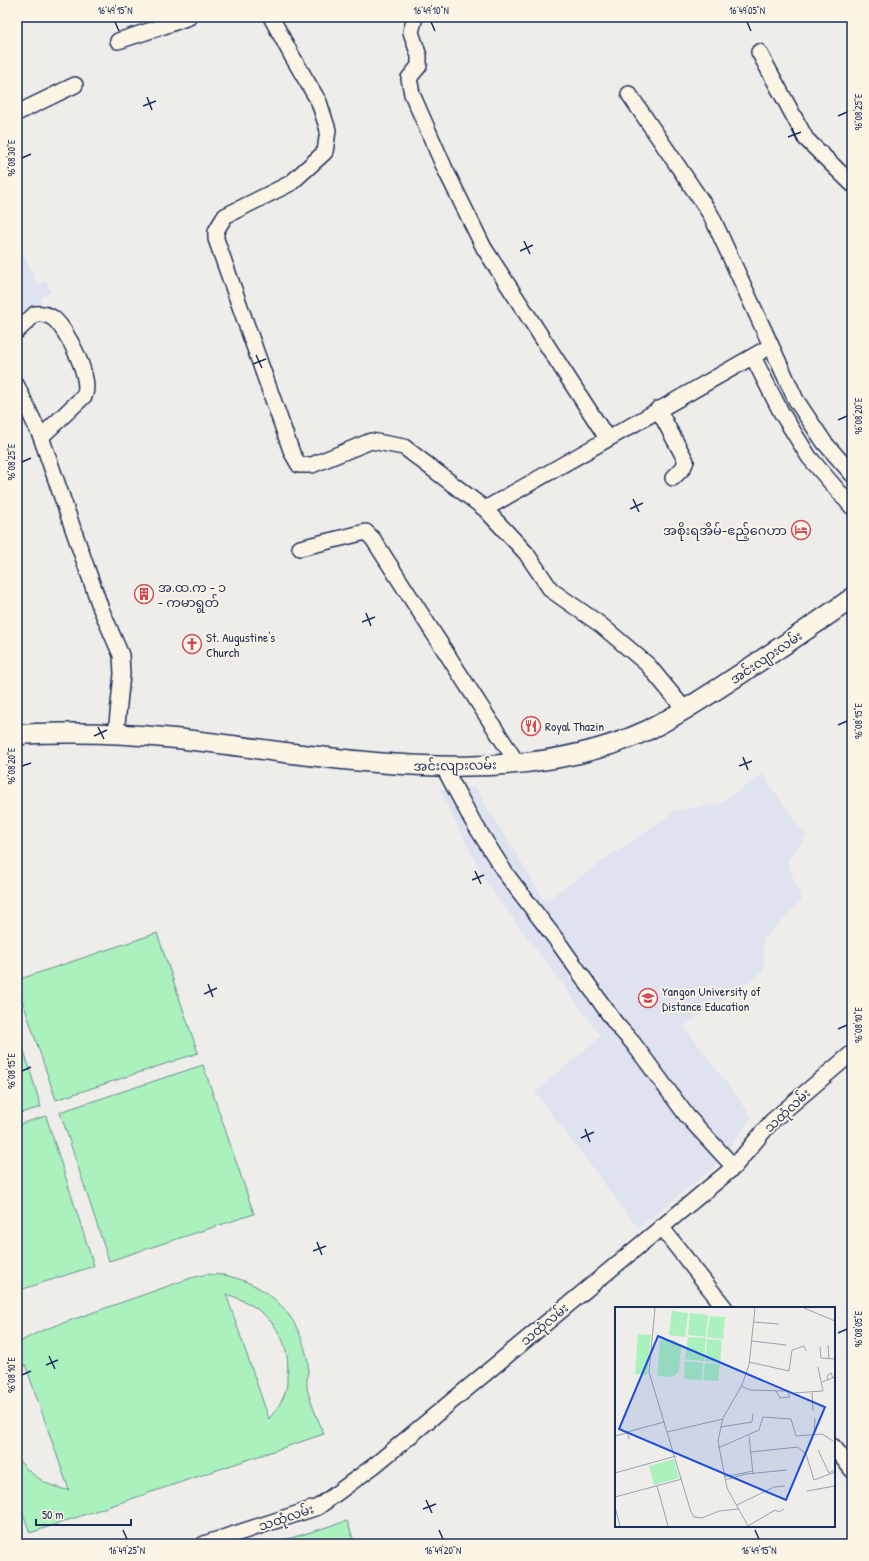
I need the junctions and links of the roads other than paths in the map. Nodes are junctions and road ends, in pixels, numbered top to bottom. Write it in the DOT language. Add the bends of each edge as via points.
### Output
graph roads {
  1 [pos="189,17"];
  2 [pos="271,17"];
  3 [pos="415,17"];
  4 [pos="118,41"];
  5 [pos="759,52"];
  6 [pos="75,85"];
  7 [pos="629,94"];
  8 [pos="17,113"];
  9 [pos="852,184"];
  10 [pos="17,331"];
  11 [pos="771,346"];
  12 [pos="753,357"];
  13 [pos="17,386"];
  14 [pos="658,409"];
  15 [pos="41,438"];
  16 [pos="607,438"];
  17 [pos="852,474"];
  18 [pos="673,478"];
  19 [pos="852,507"];
  20 [pos="485,509"];
  21 [pos="300,548"];
  22 [pos="852,598"];
  23 [pos="685,710"];
  24 [pos="17,734"];
  25 [pos="116,734"];
  26 [pos="517,764"];
  27 [pos="443,766"];
  28 [pos="852,1053"];
  29 [pos="734,1167"];
  30 [pos="661,1227"];
  31 [pos="724,1307"];
  32 [pos="835,1448"];
  33 [pos="852,1470"];
  34 [pos="204,1544"];
  1 -- 4 [label="street"];
  2 -- 20 [label="street" via="319,102 328,130 325,152 291,183 225,216 216,231 216,239 292,453 298,465 312,465 371,441 404,447"];
  3 -- 16 [label="street" via="411,32 419,66 409,78 412,94 445,169 484,248"];
  5 -- 9 [label="street" via="806,139"];
  6 -- 8 [label="street"];
  7 -- 11 [label="street" via="711,215"];
  10 -- 15 [label="street" via="35,314 52,317 69,338 84,374 84,396"];
  11 -- 12 [label="street"];
  11 -- 17 [label="street" via="796,400 824,442"];
  12 -- 14 [label="street"];
  12 -- 19 [label="street" via="781,412 809,457"];
  13 -- 15 [label="street"];
  14 -- 16 [label="street"];
  14 -- 18 [label="street" via="686,461"];
  15 -- 25 [label="street" via="101,609 121,655 122,674"];
  16 -- 20 [label="street"];
  20 -- 23 [label="street" via="526,553 551,590 601,625 648,665"];
  21 -- 26 [label="street" via="366,532"];
  22 -- 23 [label="main road, အင်းလျားလမ်း"];
  23 -- 26 [label="main road, အင်းလျားလမ်း" via="647,730 613,743 566,756"];
  24 -- 25 [label="main road, အင်းလျားလမ်း"];
  25 -- 27 [label="main road, အင်းလျားလမ်း" via="403,765"];
  26 -- 27 [label="main road, အင်းလျားလမ်း"];
  27 -- 29 [label="street" via="472,820 506,874 687,1116"];
  28 -- 29 [label="street, သထုံလမ်း" via="772,1121"];
  29 -- 30 [label="street, သထုံလမ်း"];
  30 -- 31 [label="street"];
  30 -- 34 [label="street, သထုံလမ်း" via="387,1455 318,1507"];
  32 -- 33 [label="street"];
}
